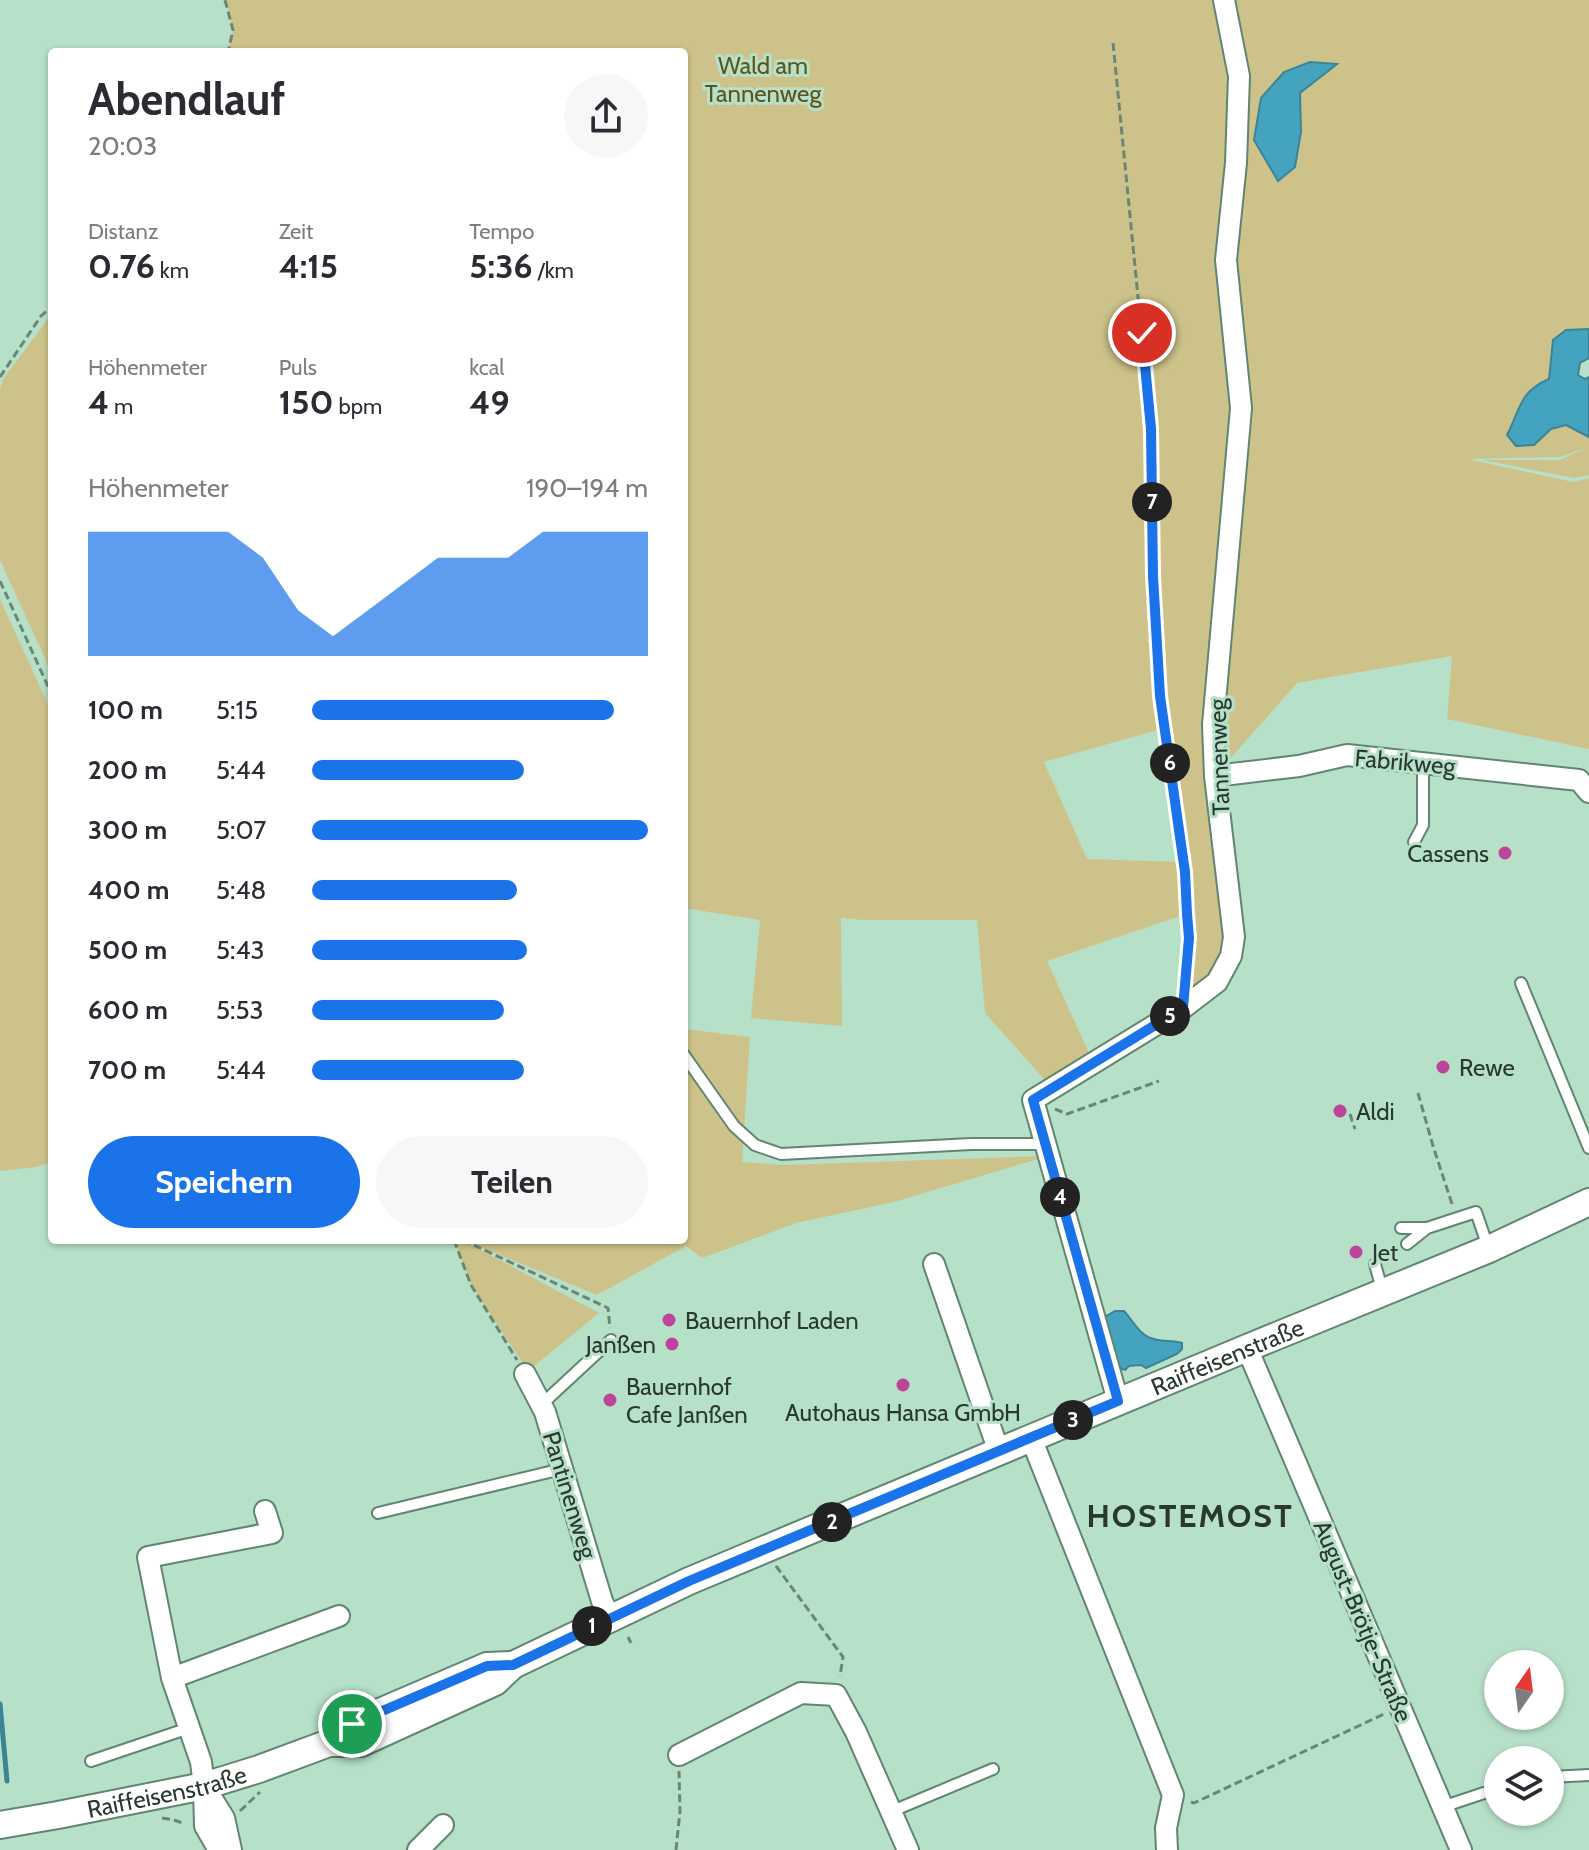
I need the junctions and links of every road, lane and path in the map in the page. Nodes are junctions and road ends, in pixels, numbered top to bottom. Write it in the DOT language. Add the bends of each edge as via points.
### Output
graph roads {
  1 [pos="225,0"];
  2 [pos="1224,0"];
  3 [pos="1113,43"];
  4 [pos="229,48"];
  5 [pos="48,310"];
  6 [pos="0,377"];
  7 [pos="0,581"];
  8 [pos="48,686"];
  9 [pos="1423,763"];
  10 [pos="1215,776"];
  11 [pos="1589,792"];
  12 [pos="1414,842"];
  13 [pos="1521,983"];
  14 [pos="1183,1008"];
  15 [pos="688,1061"];
  16 [pos="1485,1070"];
  17 [pos="1159,1081"];
  18 [pos="1489,1081"];
  19 [pos="1418,1093"];
  20 [pos="1033,1100"];
  21 [pos="1350,1114"];
  22 [pos="1355,1129"];
  23 [pos="1045,1144"];
  24 [pos="1589,1148"];
  25 [pos="1589,1202"];
  26 [pos="1458,1218"];
  27 [pos="1401,1228"];
  28 [pos="1427,1228"];
  29 [pos="456,1244"];
  30 [pos="472,1244"];
  31 [pos="1407,1244"];
  32 [pos="1489,1249"];
  33 [pos="934,1264"];
  34 [pos="1375,1264"];
  35 [pos="1383,1293"];
  36 [pos="611,1340"];
  37 [pos="1247,1348"];
  38 [pos="525,1374"];
  39 [pos="1118,1401"];
  40 [pos="541,1405"];
  41 [pos="1031,1438"];
  42 [pos="999,1452"];
  43 [pos="562,1469"];
  44 [pos="265,1511"];
  45 [pos="378,1513"];
  46 [pos="772,1561"];
  47 [pos="339,1616"];
  48 [pos="619,1627"];
  49 [pos="631,1643"];
  50 [pos="172,1678"];
  51 [pos="836,1695"];
  52 [pos="1399,1707"];
  53 [pos="189,1728"];
  54 [pos="679,1755"];
  55 [pos="91,1761"];
  56 [pos="993,1769"];
  57 [pos="1589,1775"];
  58 [pos="1564,1776"];
  59 [pos="204,1786"];
  60 [pos="1484,1793"];
  61 [pos="1173,1795"];
  62 [pos="1442,1807"];
  63 [pos="890,1812"];
  64 [pos="0,1825"];
  65 [pos="443,1825"];
  66 [pos="219,1850"];
  67 [pos="231,1850"];
  68 [pos="418,1850"];
  69 [pos="676,1850"];
  70 [pos="908,1850"];
  71 [pos="1167,1850"];
  72 [pos="1461,1850"];
  1 -- 4 [label="path" via="233,30"];
  2 -- 10 [label="street, Tannenweg" via="1239,76 1226,260 1241,408 1213,725"];
  3 -- 14 [label="path" via="1151,429 1160,696 1185,872 1189,938"];
  5 -- 6 [label="path"];
  7 -- 8 [label="path"];
  9 -- 10 [label="street, Fabrikweg" via="1347,755"];
  9 -- 11 [label="street, Fabrikweg" via="1579,780"];
  9 -- 12 [label="lane" via="1423,825"];
  10 -- 14 [label="street, Tannenweg" via="1234,937 1217,982"];
  13 -- 24 [label="lane"];
  14 -- 20 [label="street, Tannenweg"];
  15 -- 23 [label="lane" via="734,1126 755,1145 781,1154"];
  16 -- 18 [label="path"];
  17 -- 20 [label="path" via="1067,1114"];
  19 -- 26 [label="path"];
  20 -- 23 [label="street"];
  21 -- 22 [label="path"];
  23 -- 39 [label="street"];
  25 -- 32 [label="street, Raiffeisenstraße"];
  26 -- 28 [label="lane"];
  26 -- 32 [label="lane" via="1476,1212"];
  27 -- 28 [label="lane"];
  28 -- 31 [label="lane"];
  29 -- 38 [label="path" via="471,1285"];
  30 -- 36 [label="path" via="608,1308"];
  32 -- 35 [label="street, Raiffeisenstraße"];
  33 -- 42 [label="street"];
  34 -- 35 [label="lane"];
  35 -- 37 [label="street, Raiffeisenstraße"];
  36 -- 40 [label="lane"];
  37 -- 39 [label="street, Raiffeisenstraße"];
  37 -- 52 [label="street, August-Brötje-Straße"];
  38 -- 40 [label="street, Pantinenweg"];
  39 -- 41 [label="street, Raiffeisenstraße"];
  40 -- 43 [label="street, Pantinenweg"];
  41 -- 42 [label="street, Raiffeisenstraße"];
  41 -- 61 [label="street"];
  42 -- 48 [label="street, Raiffeisenstraße" via="689,1581"];
  43 -- 45 [label="lane"];
  43 -- 48 [label="street, Pantinenweg" via="602,1601"];
  44 -- 50 [label="street" via="272,1533 148,1557"];
  46 -- 51 [label="path" via="843,1657"];
  47 -- 50 [label="street"];
  48 -- 49 [label="path"];
  48 -- 59 [label="street, Raiffeisenstraße" via="513,1665 495,1682 361,1743 329,1743"];
  50 -- 53 [label="street"];
  51 -- 54 [label="street" via="801,1693"];
  51 -- 63 [label="street"];
  52 -- 61 [label="path" via="1194,1803"];
  52 -- 62 [label="street, August-Brötje-Straße"];
  53 -- 55 [label="lane"];
  53 -- 59 [label="street"];
  54 -- 69 [label="path"];
  56 -- 63 [label="lane"];
  57 -- 58 [label="lane"];
  59 -- 64 [label="street, Raiffeisenstraße"];
  59 -- 66 [label="street" via="205,1826"];
  59 -- 67 [label="street" via="224,1818"];
  60 -- 62 [label="lane"];
  61 -- 71 [label="street"];
  62 -- 72 [label="street, August-Brötje-Straße"];
  63 -- 70 [label="street"];
  65 -- 68 [label="street"];
}
